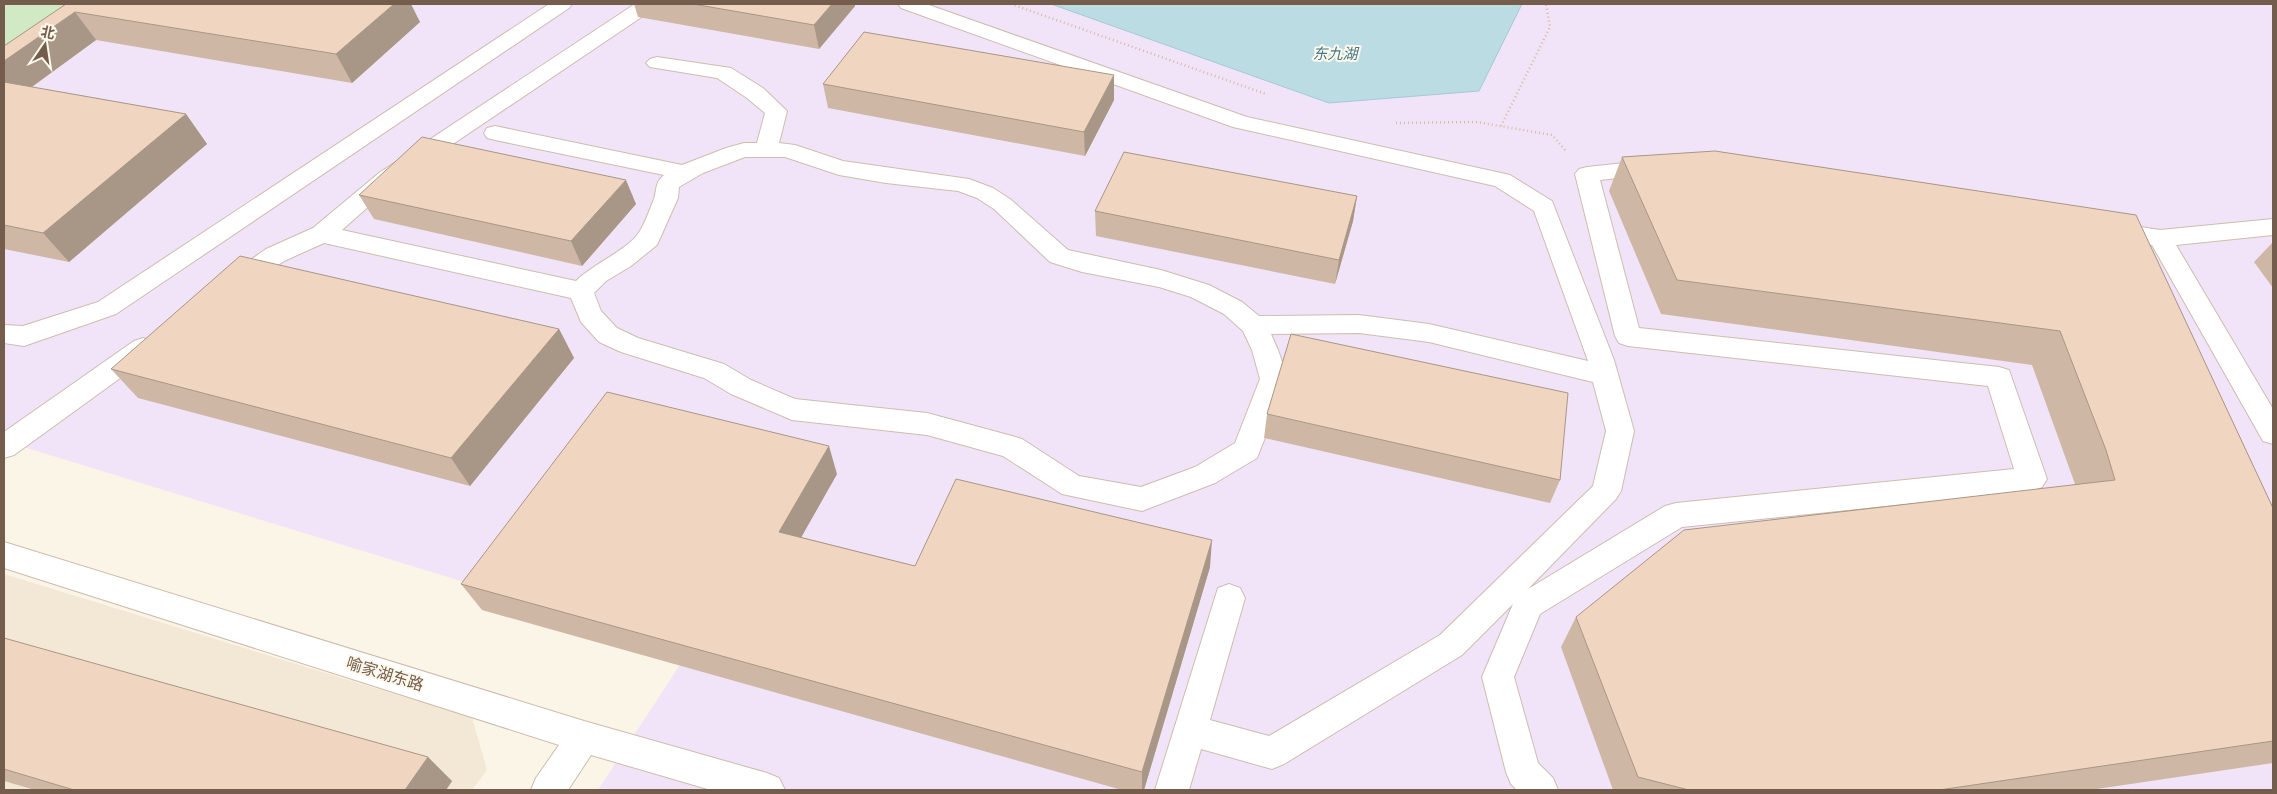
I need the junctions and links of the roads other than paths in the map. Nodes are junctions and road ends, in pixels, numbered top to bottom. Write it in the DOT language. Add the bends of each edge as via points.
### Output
graph roads {
  1 [pos="562,4"];
  2 [pos="648,4"];
  3 [pos="908,4"];
  4 [pos="657,63"];
  5 [pos="495,133"];
  6 [pos="766,150"];
  7 [pos="1673,166"];
  8 [pos="683,172"];
  9 [pos="2082,226"];
  10 [pos="2273,227"];
  11 [pos="322,234"];
  12 [pos="2160,238"];
  13 [pos="258,266"];
  14 [pos="285,273"];
  15 [pos="581,291"];
  16 [pos="218,295"];
  17 [pos="1253,325"];
  18 [pos="4,334"];
  19 [pos="163,334"];
  20 [pos="1605,375"];
  21 [pos="2273,433"];
  22 [pos="4,447"];
  23 [pos="4,555"];
  24 [pos="1229,598"];
  25 [pos="1190,730"];
  26 [pos="584,737"];
  27 [pos="548,790"];
  28 [pos="767,790"];
  29 [pos="1172,790"];
  30 [pos="1540,790"];
  1 -- 18 [label="street" via="108,308 24,336"];
  2 -- 11 [label="street" via="387,178"];
  3 -- 20 [label="street" via="1241,122 1502,180 1544,208"];
  4 -- 6 [label="street" via="722,73 755,92 776,111"];
  5 -- 8 [label="street"];
  6 -- 8 [label="street" via="744,150"];
  6 -- 17 [label="street" via="787,150 839,168 961,184 1002,204 1059,256 1200,291 1233,308"];
  7 -- 30 [label="street" via="1587,174 1628,336 1999,377 2032,479 1676,515 1528,605 1498,676 1523,772"];
  8 -- 15 [label="street" via="668,184 666,198 648,239 597,275"];
  9 -- 12 [label="street"];
  10 -- 12 [label="street"];
  11 -- 13 [label="street"];
  11 -- 15 [label="street"];
  12 -- 21 [label="street"];
  13 -- 14 [label="street"];
  13 -- 16 [label="street"];
  15 -- 17 [label="street" via="590,315 608,335 714,371 741,387 792,409 927,424 1012,447 1072,486 1142,499 1205,475 1247,450 1274,378"];
  17 -- 20 [label="street" via="1359,324 1429,333"];
  19 -- 22 [label="street"];
  20 -- 25 [label="street" via="1620,431 1606,491 1451,646 1272,753"];
  23 -- 26 [label="street, 喻家湖东路"];
  24 -- 25 [label="street"];
  25 -- 29 [label="street"];
  26 -- 27 [label="street"];
  26 -- 28 [label="street, 喻家湖东路"];
}
